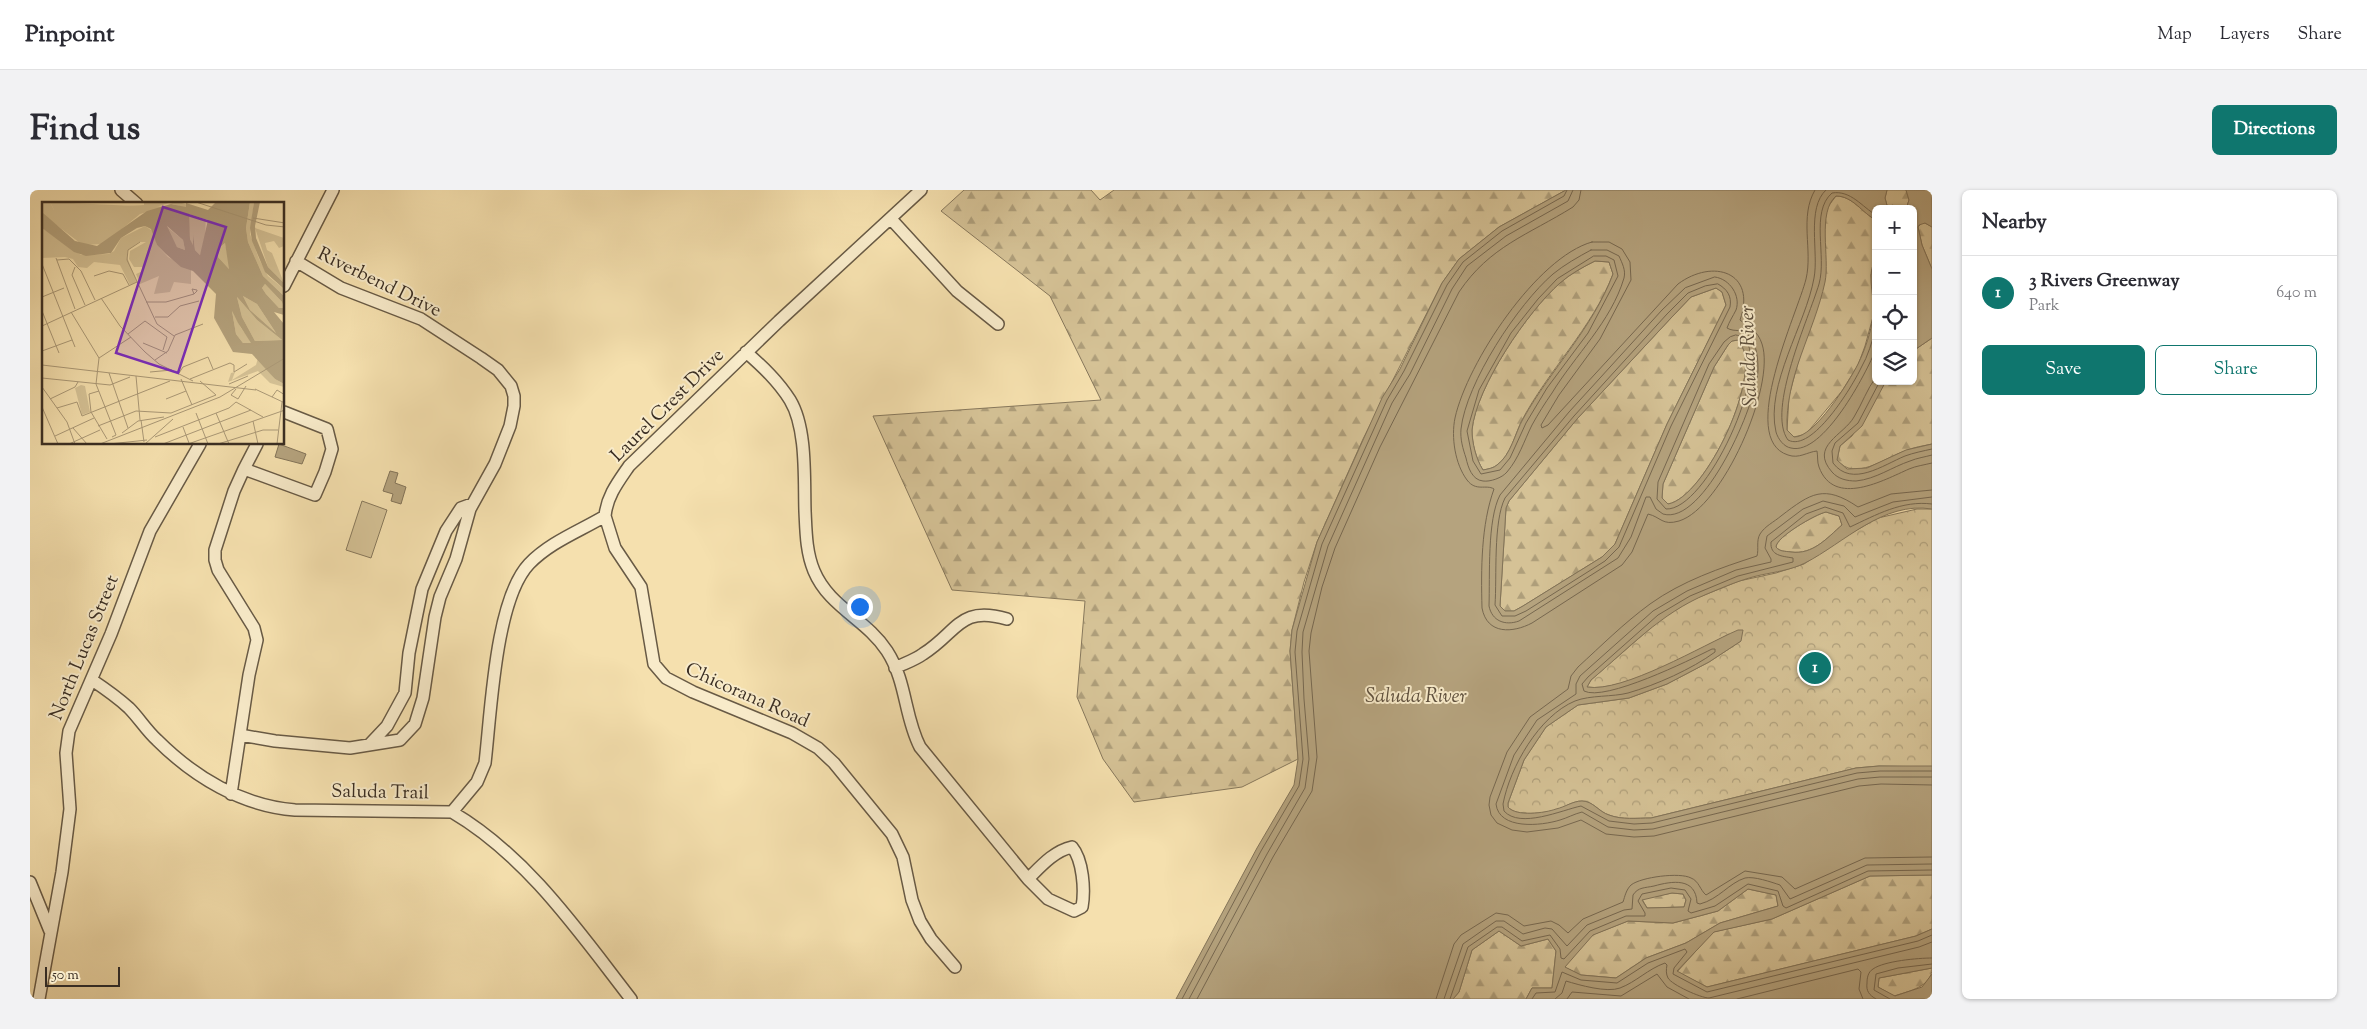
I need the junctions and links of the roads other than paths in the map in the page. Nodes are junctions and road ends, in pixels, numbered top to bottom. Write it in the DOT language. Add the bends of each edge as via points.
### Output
graph roads {
  1 [pos="121,190"];
  2 [pos="333,190"];
  3 [pos="921,190"];
  4 [pos="135,202"];
  5 [pos="891,219"];
  6 [pos="296,261"];
  7 [pos="285,284"];
  8 [pos="998,324"];
  9 [pos="746,352"];
  10 [pos="285,412"];
  11 [pos="199,445"];
  12 [pos="256,445"];
  13 [pos="244,469"];
  14 [pos="472,504"];
  15 [pos="605,516"];
  16 [pos="1007,619"];
  17 [pos="895,668"];
  18 [pos="92,680"];
  19 [pos="240,735"];
  20 [pos="370,744"];
  21 [pos="231,794"];
  22 [pos="452,812"];
  23 [pos="1028,878"];
  24 [pos="30,882"];
  25 [pos="50,932"];
  26 [pos="955,967"];
  27 [pos="39,999"];
  28 [pos="631,999"];
  1 -- 4 [label="street"];
  2 -- 6 [label="street"];
  3 -- 5 [label="street, Laurel Crest Drive"];
  5 -- 8 [label="street" via="958,291"];
  5 -- 9 [label="street, Laurel Crest Drive"];
  6 -- 7 [label="street"];
  6 -- 14 [label="street, Riverbend Drive" via="341,288 421,318 505,378 514,396 510,426 493,469"];
  9 -- 15 [label="street, Laurel Crest Drive" via="629,466 610,493"];
  9 -- 17 [label="street" via="779,384 797,418 803,455 807,541 817,578 833,601 877,638"];
  10 -- 13 [label="street" via="327,428 332,449 315,495"];
  11 -- 18 [label="street, North Lucas Street" via="150,532"];
  12 -- 13 [label="street"];
  13 -- 19 [label="street" via="215,550 218,570 258,640 248,675"];
  14 -- 20 [label="street, Riverbend Drive" via="461,508 446,531 422,589 409,653 405,693 387,726"];
  14 -- 20 [label="street, Riverbend Drive" via="438,603 416,724 400,740"];
  15 -- 22 [label="street" via="558,541 529,564 521,575 502,627 486,763 477,782"];
  15 -- 26 [label="street, Chicorana Road" via="615,548 641,587 654,664 666,678 792,733 818,748 834,763 892,834 903,857 911,899 920,921"];
  16 -- 17 [label="street" via="991,614 972,616 924,654"];
  17 -- 23 [label="street" via="907,701 912,729 925,755"];
  18 -- 21 [label="street, Saluda Trail" via="129,708 169,752"];
  18 -- 25 [label="street, North Lucas Street" via="66,743 70,809"];
  19 -- 20 [label="street, Riverbend Drive" via="350,748"];
  19 -- 21 [label="street"];
  21 -- 22 [label="street, Saluda Trail" via="276,809"];
  22 -- 28 [label="street, Saluda Trail" via="494,841 520,866 560,910"];
  23 -- 23 [label="street" via="1056,905 1074,911 1082,907 1084,898 1078,854 1072,847 1054,854"];
  24 -- 25 [label="street"];
  25 -- 27 [label="street, North Lucas Street"];
}
